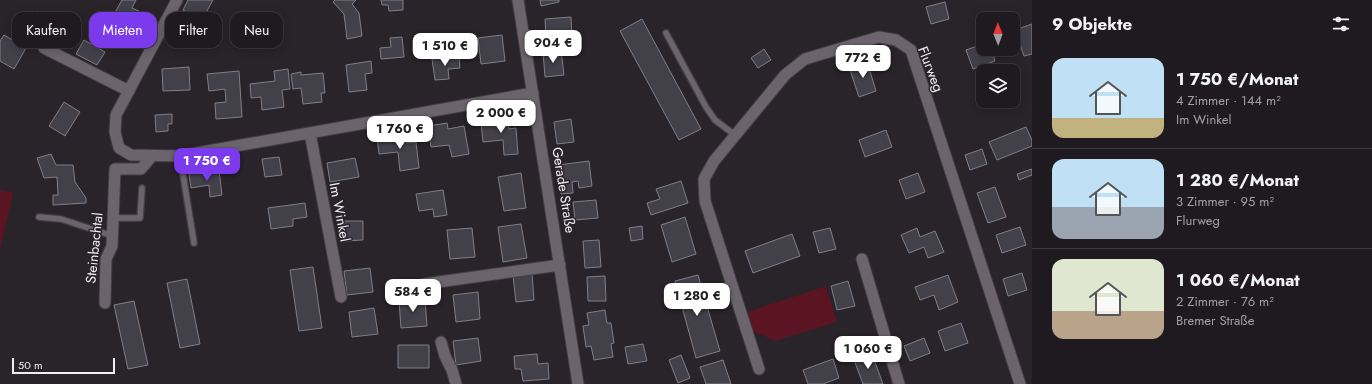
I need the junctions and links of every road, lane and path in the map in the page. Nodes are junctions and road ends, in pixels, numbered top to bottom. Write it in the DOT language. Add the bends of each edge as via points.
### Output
graph roads {
  1 [pos="177,0"];
  2 [pos="518,0"];
  3 [pos="666,33"];
  4 [pos="44,48"];
  5 [pos="129,91"];
  6 [pos="533,93"];
  7 [pos="310,133"];
  8 [pos="735,135"];
  9 [pos="152,156"];
  10 [pos="180,156"];
  11 [pos="142,188"];
  12 [pos="39,217"];
  13 [pos="113,218"];
  14 [pos="113,236"];
  15 [pos="194,243"];
  16 [pos="862,259"];
  17 [pos="560,265"];
  18 [pos="424,284"];
  19 [pos="341,297"];
  20 [pos="104,303"];
  21 [pos="441,342"];
  22 [pos="759,369"];
  23 [pos="456,384"];
  24 [pos="578,384"];
  25 [pos="899,384"];
  26 [pos="1020,384"];
  1 -- 5 [label="street"];
  2 -- 6 [label="street, Gerade Straße"];
  3 -- 8 [label="lane" via="706,108 715,120"];
  4 -- 5 [label="street"];
  5 -- 9 [label="street" via="116,115 115,132 119,148 131,155"];
  6 -- 7 [label="street"];
  6 -- 17 [label="street, Gerade Straße"];
  7 -- 10 [label="street"];
  7 -- 19 [label="street, Im Winkel"];
  8 -- 22 [label="street, Flurweg" via="714,161 704,179 705,201"];
  8 -- 26 [label="street, Flurweg" via="785,75 805,59 879,37 896,40 911,50"];
  9 -- 10 [label="street"];
  9 -- 13 [label="street, Steinbachtal" via="141,169 115,169"];
  10 -- 15 [label="lane"];
  11 -- 13 [label="lane" via="140,218"];
  12 -- 14 [label="lane" via="61,219"];
  13 -- 14 [label="street, Steinbachtal"];
  14 -- 20 [label="street, Steinbachtal" via="106,259"];
  16 -- 25 [label="street"];
  17 -- 18 [label="street"];
  17 -- 24 [label="street, Gerade Straße"];
  21 -- 23 [label="street"];
}
